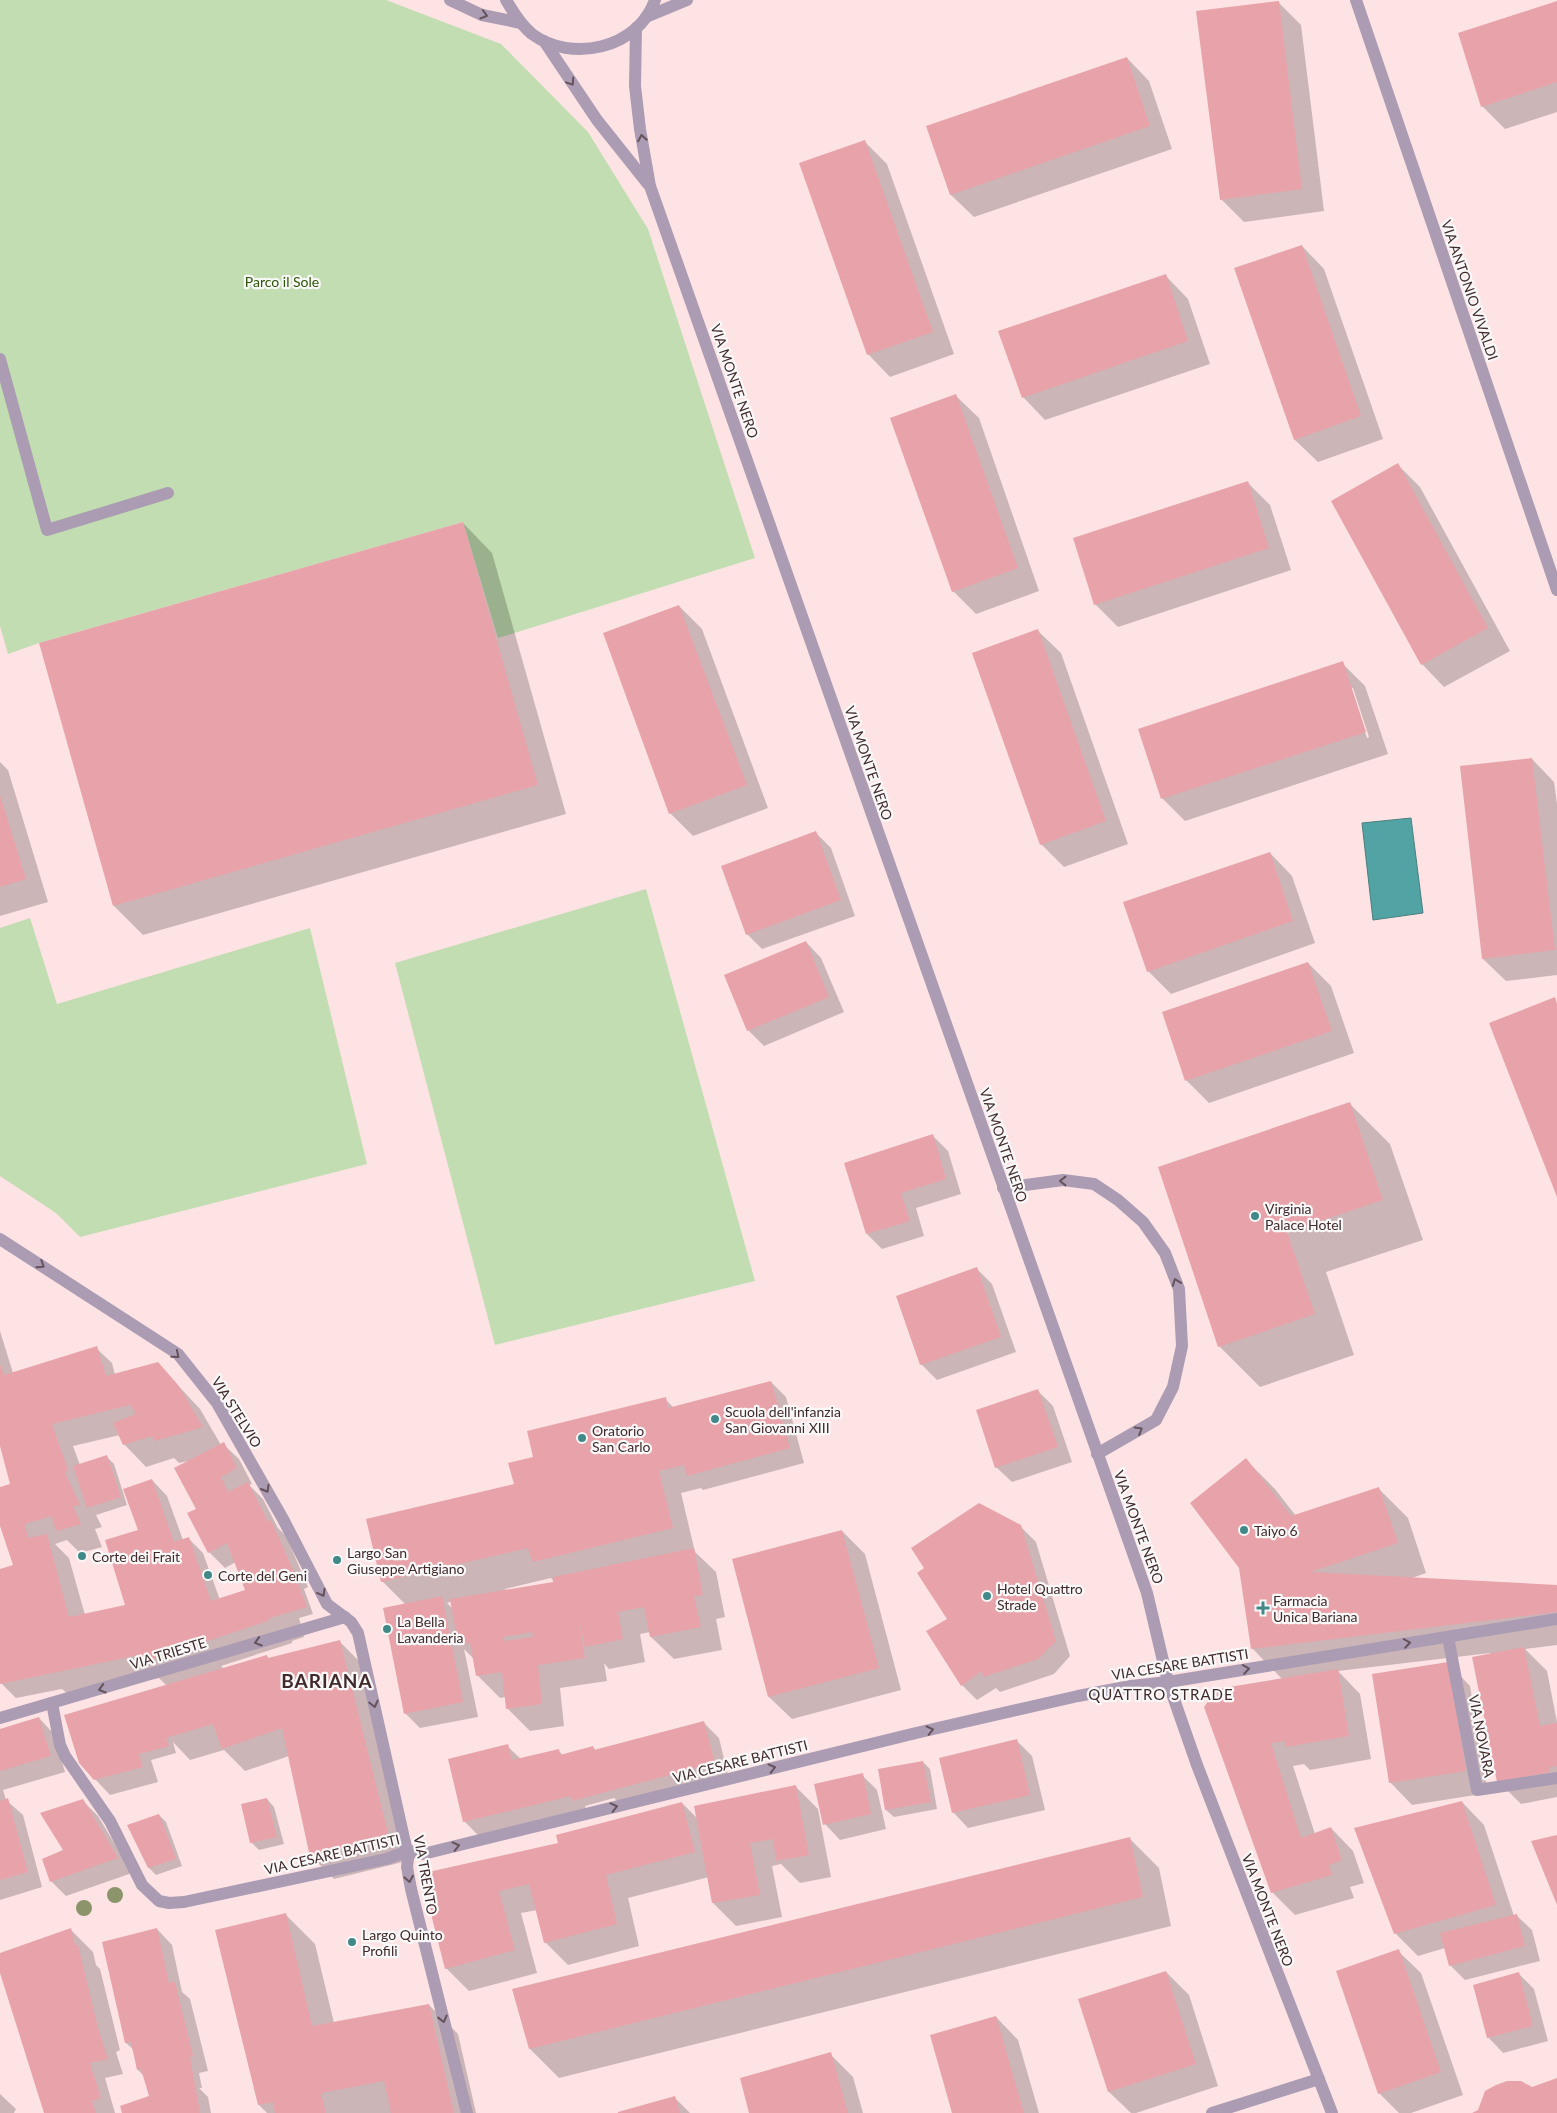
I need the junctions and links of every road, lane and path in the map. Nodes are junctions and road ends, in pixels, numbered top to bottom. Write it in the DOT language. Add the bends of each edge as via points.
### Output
graph roads {
  1 [pos="450,0"];
  2 [pos="506,0"];
  3 [pos="655,0"];
  4 [pos="687,0"];
  5 [pos="1356,0"];
  6 [pos="646,17"];
  7 [pos="520,23"];
  8 [pos="636,28"];
  9 [pos="544,41"];
  10 [pos="650,186"];
  11 [pos="0,359"];
  12 [pos="168,493"];
  13 [pos="1557,590"];
  14 [pos="1003,1188"];
  15 [pos="0,1239"];
  16 [pos="1097,1454"];
  17 [pos="345,1617"];
  18 [pos="1557,1619"];
  19 [pos="1448,1637"];
  20 [pos="1168,1682"];
  21 [pos="52,1703"];
  22 [pos="0,1718"];
  23 [pos="1557,1778"];
  24 [pos="409,1851"];
  25 [pos="1320,2079"];
  26 [pos="467,2113"];
  27 [pos="1212,2113"];
  28 [pos="1332,2113"];
  1 -- 7 [label="street, one-way" via="482,15"];
  2 -- 7 [label="street"];
  3 -- 6 [label="street"];
  4 -- 6 [label="street"];
  5 -- 13 [label="street, VIA ANTONIO VIVALDI"];
  6 -- 8 [label="street"];
  7 -- 9 [label="street"];
  8 -- 9 [label="street" via="613,44 586,50 564,49"];
  10 -- 8 [label="street, VIA MONTE NERO, one-way" via="635,86"];
  9 -- 10 [label="street, VIA MONTE NERO, one-way" via="597,120"];
  10 -- 14 [label="street, VIA MONTE NERO"];
  11 -- 12 [label="street" via="47,530"];
  14 -- 16 [label="street, VIA MONTE NERO"];
  16 -- 14 [label="street, one-way" via="1156,1420 1173,1387 1182,1346 1179,1289 1165,1253 1143,1222 1094,1184 1063,1180"];
  15 -- 17 [label="street, VIA STELVIO, one-way" via="178,1354 217,1403 327,1604"];
  16 -- 20 [label="street, VIA MONTE NERO" via="1147,1594"];
  17 -- 21 [label="street, VIA TRIESTE, one-way"];
  17 -- 24 [label="street, VIA TRENTO, one-way" via="358,1633"];
  18 -- 19 [label="street, VIA CESARE BATTISTI"];
  20 -- 19 [label="street, VIA CESARE BATTISTI, one-way"];
  19 -- 23 [label="street, VIA NOVARA" via="1477,1790"];
  24 -- 20 [label="street, VIA CESARE BATTISTI, one-way" via="423,1854 916,1733 1078,1696"];
  20 -- 25 [label="street, VIA MONTE NERO" via="1243,1887"];
  21 -- 22 [label="street, VIA TRIESTE"];
  21 -- 24 [label="street, VIA CESARE BATTISTI" via="65,1756 110,1821 142,1885 159,1901 169,1904 184,1902 386,1859"];
  24 -- 26 [label="street, VIA TRENTO, one-way" via="407,1866 411,1889"];
  25 -- 27 [label="street"];
  25 -- 28 [label="street, VIA MONTE NERO"];
}
